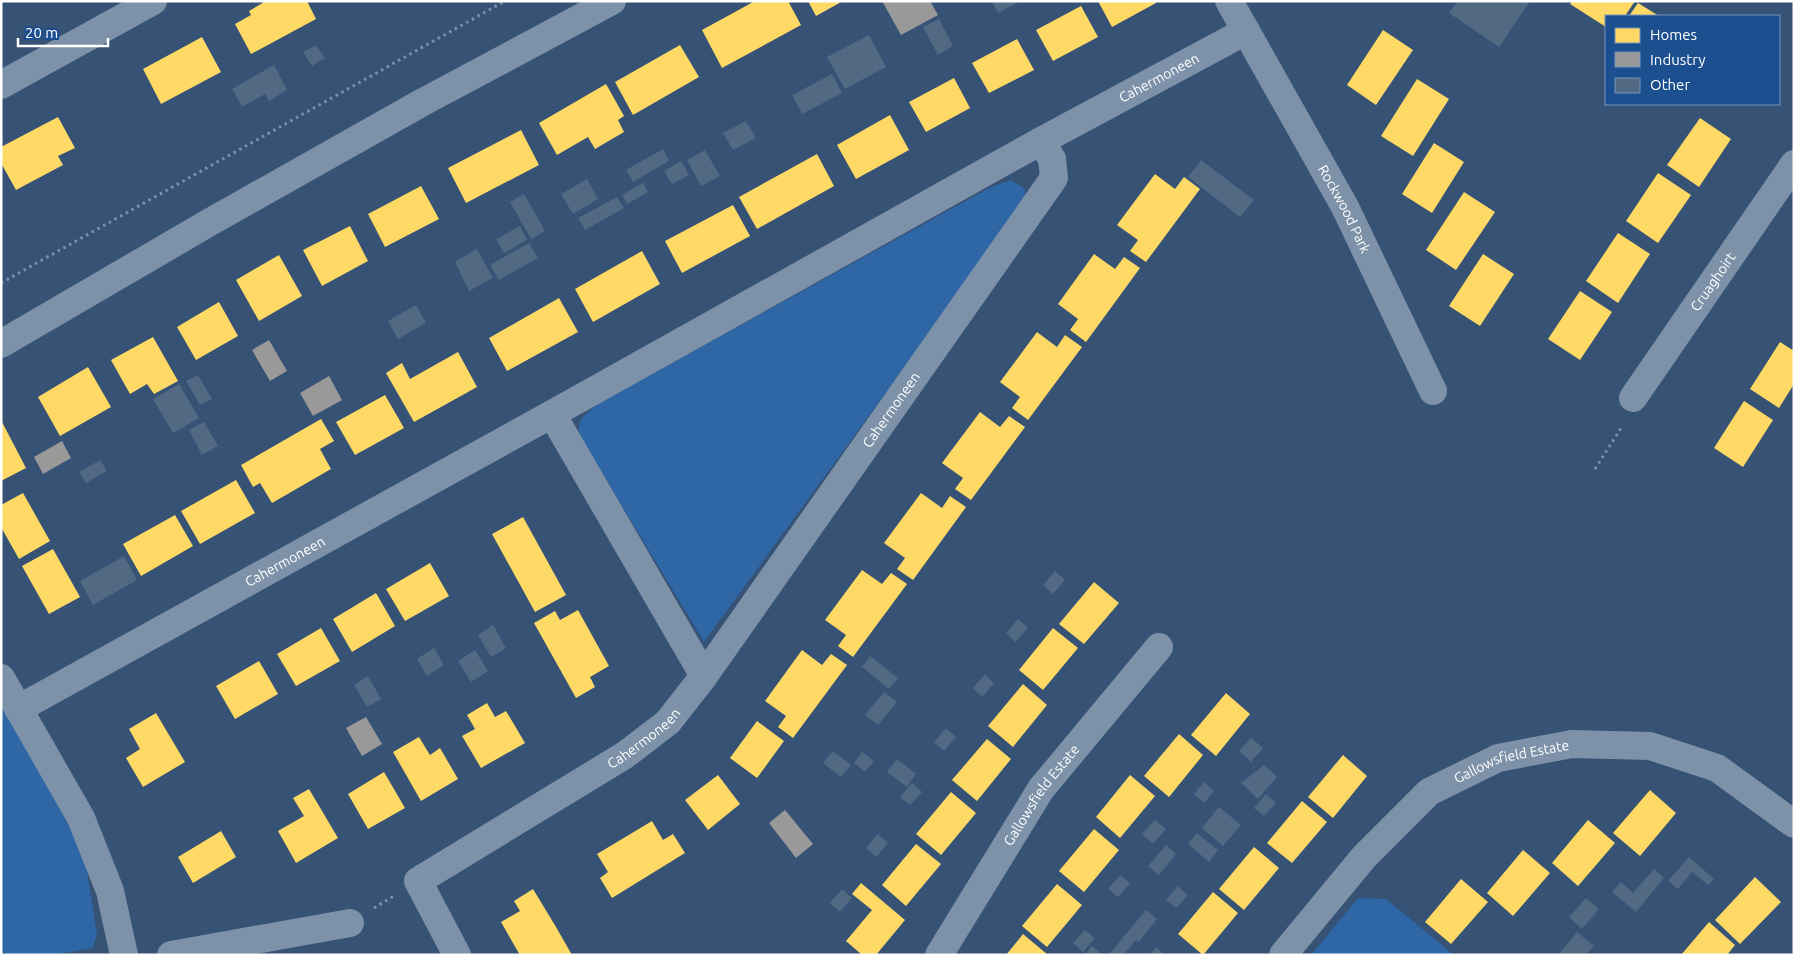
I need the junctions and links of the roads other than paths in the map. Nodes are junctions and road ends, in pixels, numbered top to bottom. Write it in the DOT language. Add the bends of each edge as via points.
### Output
graph roads {
  1 [pos="153,1"];
  2 [pos="612,1"];
  3 [pos="1228,1"];
  4 [pos="1246,31"];
  5 [pos="1,85"];
  6 [pos="1041,141"];
  7 [pos="1794,164"];
  8 [pos="1,344"];
  9 [pos="1433,391"];
  10 [pos="1633,398"];
  11 [pos="552,414"];
  12 [pos="1159,647"];
  13 [pos="704,676"];
  14 [pos="1,678"];
  15 [pos="18,709"];
  16 [pos="1794,824"];
  17 [pos="350,923"];
  18 [pos="124,955"];
  19 [pos="171,955"];
  20 [pos="457,955"];
  21 [pos="939,955"];
  22 [pos="1283,955"];
  1 -- 5 [label="street"];
  2 -- 8 [label="street" via="423,102"];
  3 -- 4 [label="street"];
  4 -- 6 [label="street, Cahermoneen"];
  4 -- 9 [label="street, Rockwood Park" via="1345,207"];
  6 -- 11 [label="street, Cahermoneen"];
  6 -- 13 [label="street, Cahermoneen" via="1052,159 1054,178"];
  7 -- 10 [label="street, Cruaghoirt"];
  11 -- 13 [label="street"];
  11 -- 15 [label="street, Cahermoneen"];
  12 -- 21 [label="street, Gallowsfield Estate" via="1041,789"];
  13 -- 20 [label="street, Cahermoneen" via="668,722 625,755 418,881"];
  14 -- 15 [label="street"];
  15 -- 18 [label="street" via="81,818 110,891"];
  16 -- 22 [label="street, Gallowsfield Estate" via="1717,768 1650,746 1572,744 1498,758 1429,792 1364,857"];
  17 -- 19 [label="street"];
}
